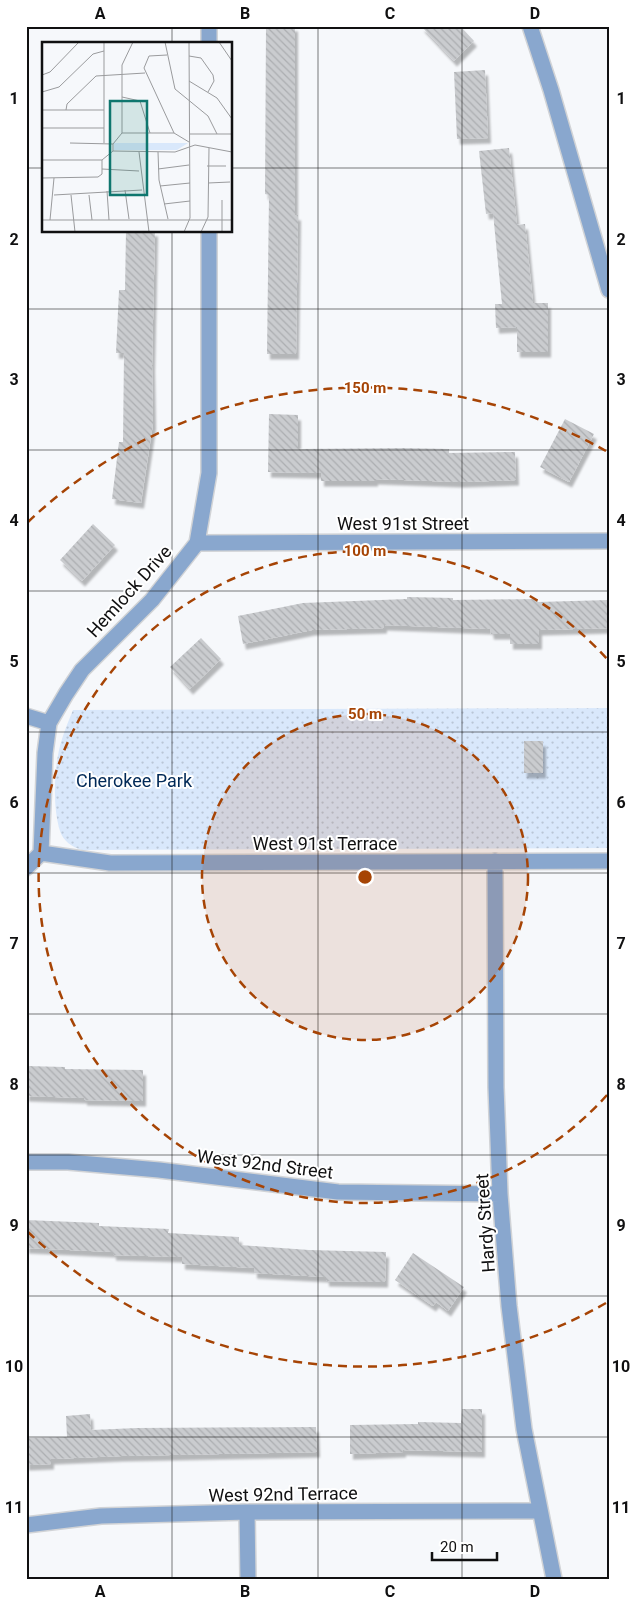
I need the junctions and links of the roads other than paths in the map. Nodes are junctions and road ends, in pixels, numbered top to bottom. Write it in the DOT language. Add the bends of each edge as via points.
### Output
graph roads {
  1 [pos="210,26"];
  2 [pos="530,26"];
  3 [pos="210,42"];
  4 [pos="209,232"];
  5 [pos="609,290"];
  6 [pos="609,541"];
  7 [pos="197,543"];
  8 [pos="26,716"];
  9 [pos="49,723"];
  10 [pos="41,853"];
  11 [pos="495,861"];
  12 [pos="609,861"];
  13 [pos="26,868"];
  14 [pos="26,1162"];
  15 [pos="500,1194"];
  16 [pos="540,1511"];
  17 [pos="247,1512"];
  18 [pos="26,1525"];
  19 [pos="248,1579"];
  20 [pos="554,1579"];
  1 -- 3 [label="street"];
  2 -- 5 [label="street"];
  4 -- 7 [label="street, Hemlock Drive" via="209,473"];
  6 -- 7 [label="street, West 91st Street"];
  7 -- 9 [label="street, Hemlock Drive" via="152,600 82,670"];
  8 -- 9 [label="street"];
  9 -- 10 [label="street, Hemlock Drive"];
  10 -- 11 [label="street, West 91st Terrace" via="110,863"];
  10 -- 13 [label="street"];
  11 -- 12 [label="street, West 91st Terrace"];
  11 -- 15 [label="street, Hardy Street"];
  14 -- 15 [label="street, West 92nd Street" via="68,1162 159,1170 338,1192"];
  15 -- 16 [label="street, Hardy Street" via="523,1419"];
  16 -- 17 [label="street, West 92nd Terrace"];
  16 -- 20 [label="street, Hardy Street"];
  17 -- 18 [label="street, West 92nd Terrace" via="101,1516"];
  17 -- 19 [label="street"];
}
